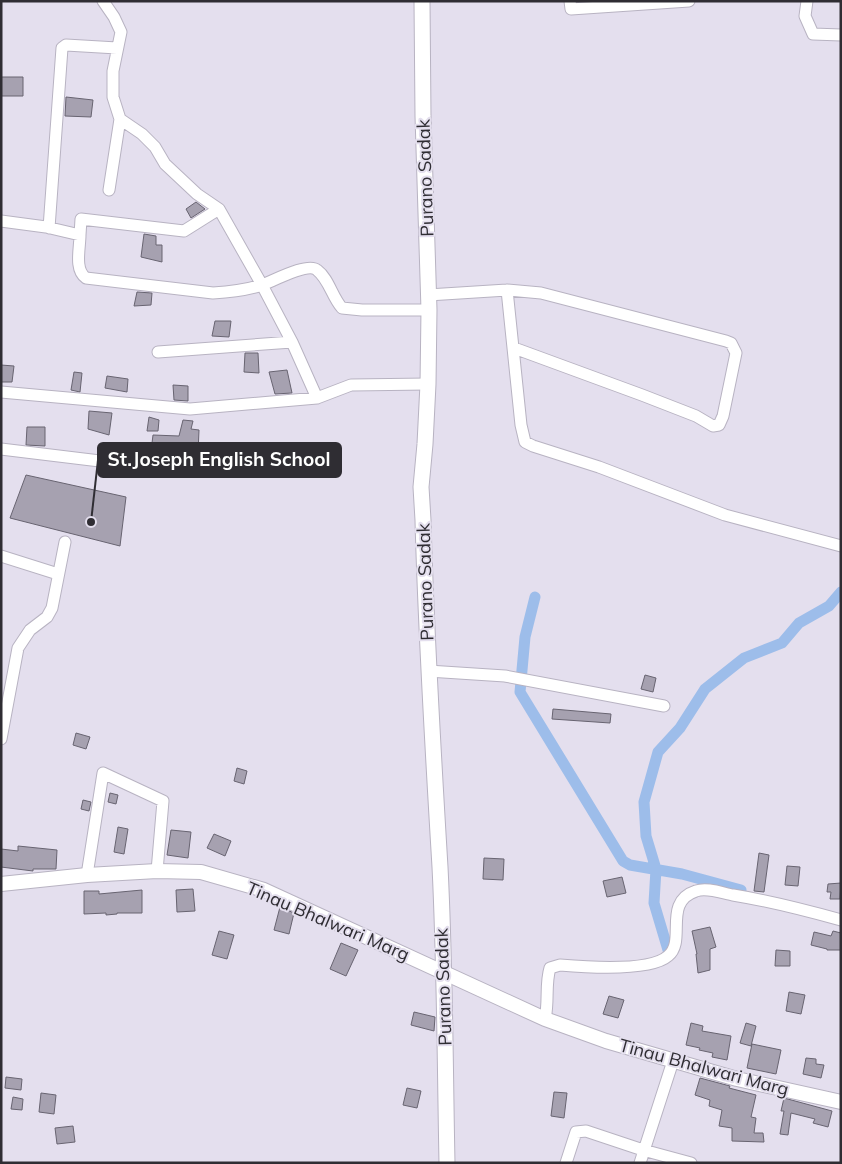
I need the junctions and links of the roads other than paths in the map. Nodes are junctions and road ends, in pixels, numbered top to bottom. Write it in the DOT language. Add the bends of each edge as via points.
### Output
graph roads {
  1 [pos="102,1"];
  2 [pos="422,1"];
  3 [pos="570,1"];
  4 [pos="689,1"];
  5 [pos="807,1"];
  6 [pos="841,35"];
  7 [pos="117,48"];
  8 [pos="120,118"];
  9 [pos="109,190"];
  10 [pos="219,209"];
  11 [pos="1,221"];
  12 [pos="48,228"];
  13 [pos="80,235"];
  14 [pos="262,285"];
  15 [pos="507,290"];
  16 [pos="428,294"];
  17 [pos="429,310"];
  18 [pos="292,342"];
  19 [pos="514,348"];
  20 [pos="158,352"];
  21 [pos="428,384"];
  22 [pos="1,392"];
  23 [pos="317,398"];
  24 [pos="1,449"];
  25 [pos="174,470"];
  26 [pos="65,542"];
  27 [pos="841,546"];
  28 [pos="1,556"];
  29 [pos="58,574"];
  30 [pos="428,671"];
  31 [pos="664,706"];
  32 [pos="1,739"];
  33 [pos="157,871"];
  34 [pos="87,875"];
  35 [pos="1,884"];
  36 [pos="841,920"];
  37 [pos="444,972"];
  38 [pos="545,1020"];
  39 [pos="674,1061"];
  40 [pos="841,1102"];
  41 [pos="643,1150"];
  42 [pos="447,1163"];
  43 [pos="566,1163"];
  44 [pos="640,1163"];
  45 [pos="691,1163"];
  1 -- 7 [label="street" via="118,24"];
  2 -- 16 [label="main road, Purano Sadak"];
  3 -- 4 [label="street" via="571,9"];
  5 -- 6 [label="street" via="806,16 813,34"];
  7 -- 8 [label="street" via="113,97"];
  7 -- 12 [label="street" via="66,45 62,48"];
  8 -- 9 [label="street"];
  8 -- 10 [label="street" via="155,146 165,164 196,194"];
  10 -- 13 [label="street" via="184,231 81,219"];
  10 -- 14 [label="street"];
  11 -- 12 [label="street"];
  12 -- 13 [label="street"];
  13 -- 14 [label="street" via="79,267 86,278 213,293"];
  14 -- 17 [label="street" via="314,268 342,308"];
  14 -- 18 [label="street"];
  15 -- 16 [label="street"];
  15 -- 19 [label="street"];
  15 -- 19 [label="street" via="563,298 708,336 732,343 736,353 723,416 719,425 713,426 696,416"];
  16 -- 17 [label="main road, Purano Sadak"];
  17 -- 21 [label="main road, Purano Sadak"];
  18 -- 20 [label="street"];
  18 -- 23 [label="street"];
  19 -- 27 [label="street" via="525,442 725,515"];
  21 -- 23 [label="street" via="350,385"];
  21 -- 30 [label="main road, Purano Sadak" via="421,487"];
  22 -- 23 [label="street" via="190,409"];
  24 -- 25 [label="street"];
  26 -- 29 [label="street"];
  28 -- 29 [label="street"];
  29 -- 32 [label="street" via="47,618 30,630 18,648"];
  30 -- 31 [label="street" via="505,676"];
  30 -- 37 [label="main road, Purano Sadak"];
  33 -- 34 [label="street, Tinau Bhalwari Marg"];
  33 -- 34 [label="street" via="163,801 103,773"];
  33 -- 37 [label="street, Tinau Bhalwari Marg" via="201,872 264,890"];
  34 -- 35 [label="street, Tinau Bhalwari Marg"];
  36 -- 38 [label="street" via="775,902 695,891 677,910 675,946 667,958 623,968 560,965 550,968"];
  37 -- 38 [label="street, Tinau Bhalwari Marg"];
  37 -- 42 [label="main road, Purano Sadak"];
  38 -- 39 [label="street, Tinau Bhalwari Marg"];
  39 -- 40 [label="street, Tinau Bhalwari Marg"];
  39 -- 41 [label="street"];
  41 -- 43 [label="street" via="586,1131 576,1132"];
  41 -- 44 [label="street"];
  41 -- 45 [label="street"];
}
